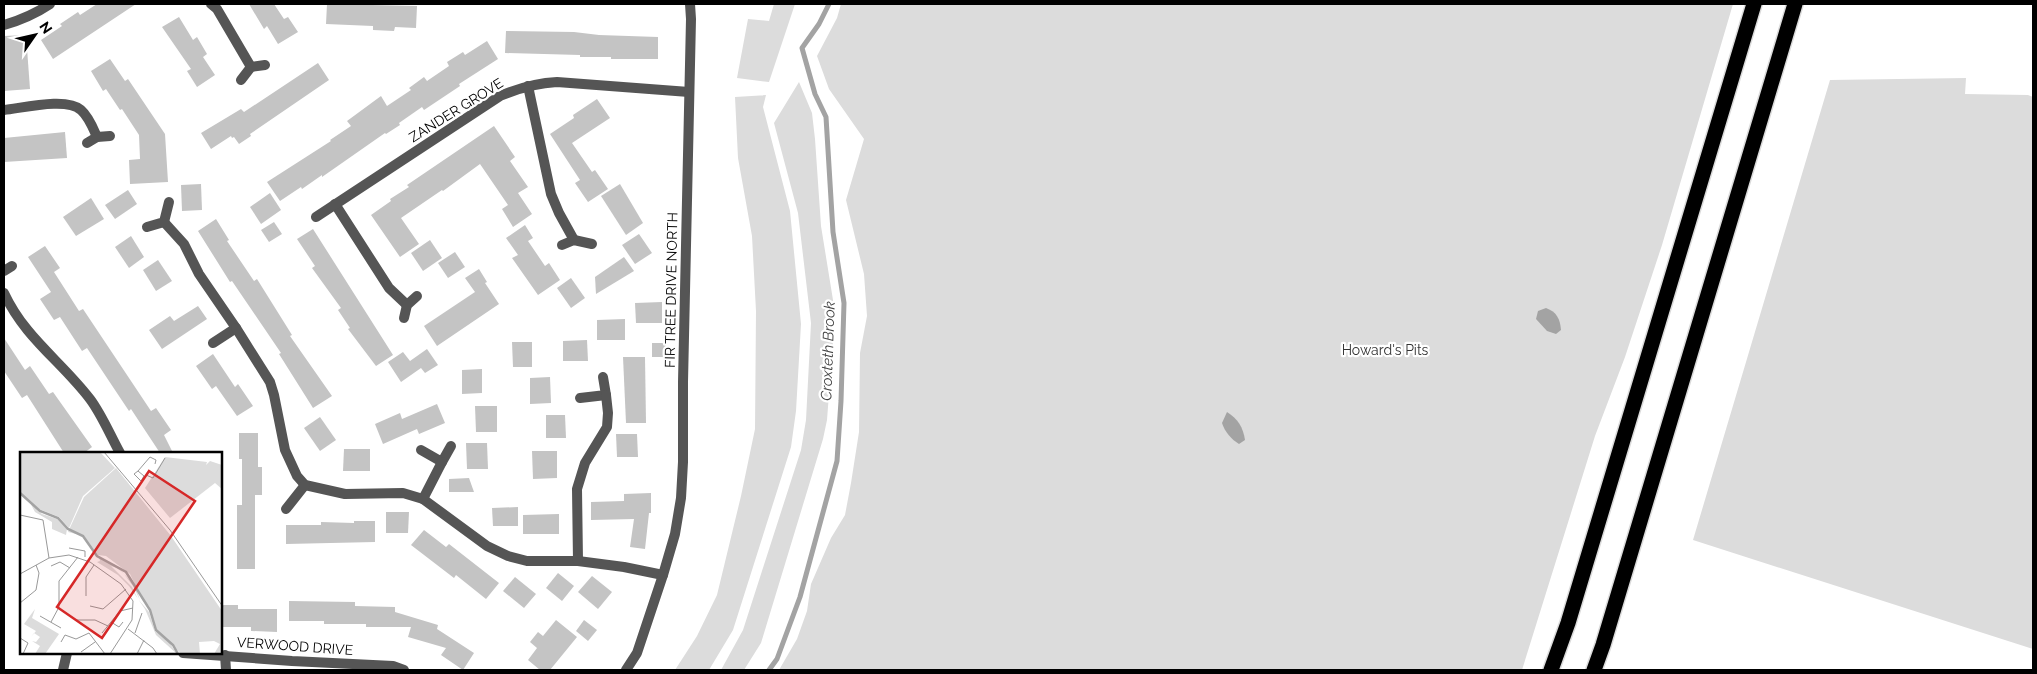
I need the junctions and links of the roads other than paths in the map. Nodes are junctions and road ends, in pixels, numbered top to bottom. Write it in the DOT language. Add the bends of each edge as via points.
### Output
graph roads {
  1 [pos="50,4"];
  2 [pos="211,4"];
  3 [pos="690,4"];
  4 [pos="1754,4"];
  5 [pos="1795,4"];
  6 [pos="4,24"];
  7 [pos="265,65"];
  8 [pos="251,67"];
  9 [pos="241,80"];
  10 [pos="528,86"];
  11 [pos="689,92"];
  12 [pos="4,110"];
  13 [pos="110,136"];
  14 [pos="97,137"];
  15 [pos="86,143"];
  16 [pos="169,202"];
  17 [pos="335,204"];
  18 [pos="316,217"];
  19 [pos="164,222"];
  20 [pos="147,228"];
  21 [pos="574,240"];
  22 [pos="592,244"];
  23 [pos="562,245"];
  24 [pos="4,293"];
  25 [pos="417,296"];
  26 [pos="407,305"];
  27 [pos="404,318"];
  28 [pos="236,328"];
  29 [pos="213,343"];
  30 [pos="603,377"];
  31 [pos="606,395"];
  32 [pos="580,398"];
  33 [pos="451,446"];
  34 [pos="421,450"];
  35 [pos="119,452"];
  36 [pos="442,462"];
  37 [pos="305,485"];
  38 [pos="423,499"];
  39 [pos="286,509"];
  40 [pos="578,561"];
  41 [pos="663,575"];
  42 [pos="67,654"];
  43 [pos="204,654"];
  44 [pos="225,655"];
  45 [pos="63,670"];
  46 [pos="226,670"];
  47 [pos="404,670"];
  48 [pos="626,670"];
  49 [pos="1551,670"];
  50 [pos="1594,670"];
  1 -- 6 [label="street" via="27,17"];
  2 -- 8 [label="street"];
  3 -- 11 [label="street, FIR TREE DRIVE NORTH"];
  4 -- 49 [label="highway" via="1568,623"];
  5 -- 50 [label="highway"];
  7 -- 8 [label="street"];
  8 -- 9 [label="street"];
  10 -- 11 [label="street, ZANDER GROVE" via="557,82"];
  10 -- 17 [label="street, ZANDER GROVE" via="500,96"];
  10 -- 21 [label="street" via="551,194"];
  11 -- 41 [label="street, FIR TREE DRIVE NORTH" via="683,462 675,534"];
  12 -- 14 [label="street" via="72,104 86,114"];
  13 -- 14 [label="street"];
  14 -- 15 [label="street"];
  16 -- 19 [label="street"];
  17 -- 18 [label="street, ZANDER GROVE"];
  17 -- 26 [label="street" via="388,288"];
  19 -- 20 [label="street"];
  19 -- 28 [label="street" via="184,244 199,274"];
  21 -- 22 [label="street"];
  21 -- 23 [label="street"];
  24 -- 35 [label="street" via="26,330 90,400"];
  25 -- 26 [label="street"];
  26 -- 27 [label="street"];
  28 -- 29 [label="street"];
  28 -- 37 [label="street" via="270,382 285,450"];
  30 -- 31 [label="street"];
  31 -- 32 [label="street"];
  31 -- 40 [label="street" via="607,427 585,463 576,489"];
  33 -- 36 [label="street"];
  34 -- 36 [label="street"];
  36 -- 38 [label="street"];
  37 -- 38 [label="street" via="345,494 403,493"];
  37 -- 39 [label="street"];
  38 -- 40 [label="street" via="487,546 508,556 527,561"];
  40 -- 41 [label="street" via="624,566"];
  41 -- 48 [label="street, FIR TREE DRIVE NORTH" via="637,653"];
  42 -- 45 [label="street"];
  43 -- 44 [label="street, VERWOOD DRIVE"];
  44 -- 46 [label="street"];
  44 -- 47 [label="street, VERWOOD DRIVE" via="393,666"];
}
